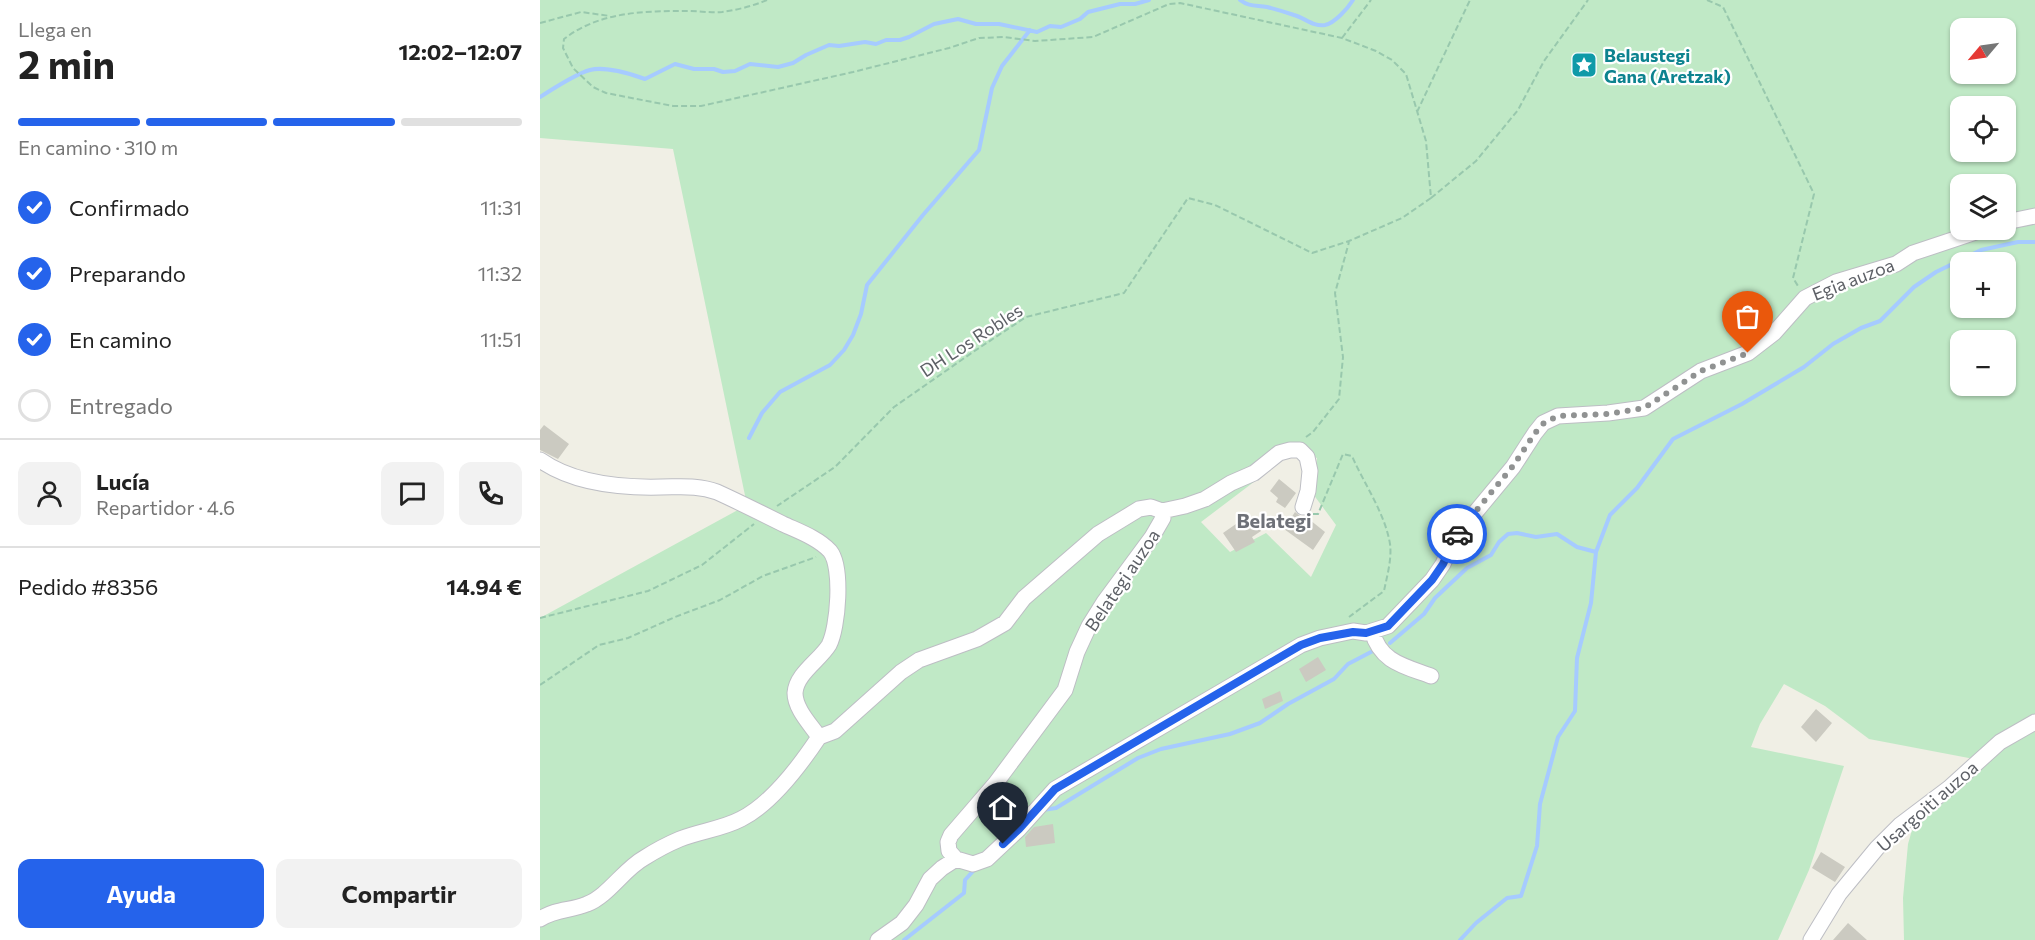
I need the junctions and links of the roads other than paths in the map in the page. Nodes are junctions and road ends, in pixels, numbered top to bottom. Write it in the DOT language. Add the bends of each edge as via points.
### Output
graph roads {
  1 [pos="2035,216"];
  2 [pos="2016,220"];
  3 [pos="1952,240"];
  4 [pos="540,460"];
  5 [pos="1304,507"];
  6 [pos="1162,511"];
  7 [pos="1372,631"];
  8 [pos="1431,676"];
  9 [pos="2035,722"];
  10 [pos="819,737"];
  11 [pos="956,859"];
  12 [pos="540,919"];
  13 [pos="1814,938"];
  14 [pos="878,940"];
  1 -- 2 [label="lane"];
  3 -- 7 [label="lane, Egia auzoa" via="1913,253 1896,264 1836,282 1805,298 1774,333 1748,353 1701,371 1644,408 1558,416 1544,423 1455,537 1432,580 1388,626"];
  4 -- 10 [label="lane" via="552,469 608,486 701,486 814,539 831,552 837,592 830,644 800,680 795,692 798,705"];
  5 -- 6 [label="lane, Belategi auzoa" via="1310,471 1307,457 1300,450 1290,450 1205,499"];
  6 -- 10 [label="lane, Belategi auzoa" via="1151,507 1139,509 1098,534 1024,598 1005,623 977,639 919,660 835,731"];
  6 -- 11 [label="lane, Belategi auzoa" via="1163,518 1152,537 1089,626 1065,690 995,784 951,835 949,851"];
  7 -- 8 [label="lane" via="1378,647 1393,662"];
  7 -- 11 [label="lane, Egia auzoa" via="1320,638 1301,645 1055,789 987,859 973,864"];
  9 -- 13 [label="lane, Usargoiti auzoa" via="2000,742 1900,825 1839,894"];
  10 -- 12 [label="lane" via="792,774 759,807 723,827 681,839 642,859 588,904 556,910"];
  11 -- 14 [label="lane" via="930,879 902,923"];
}
